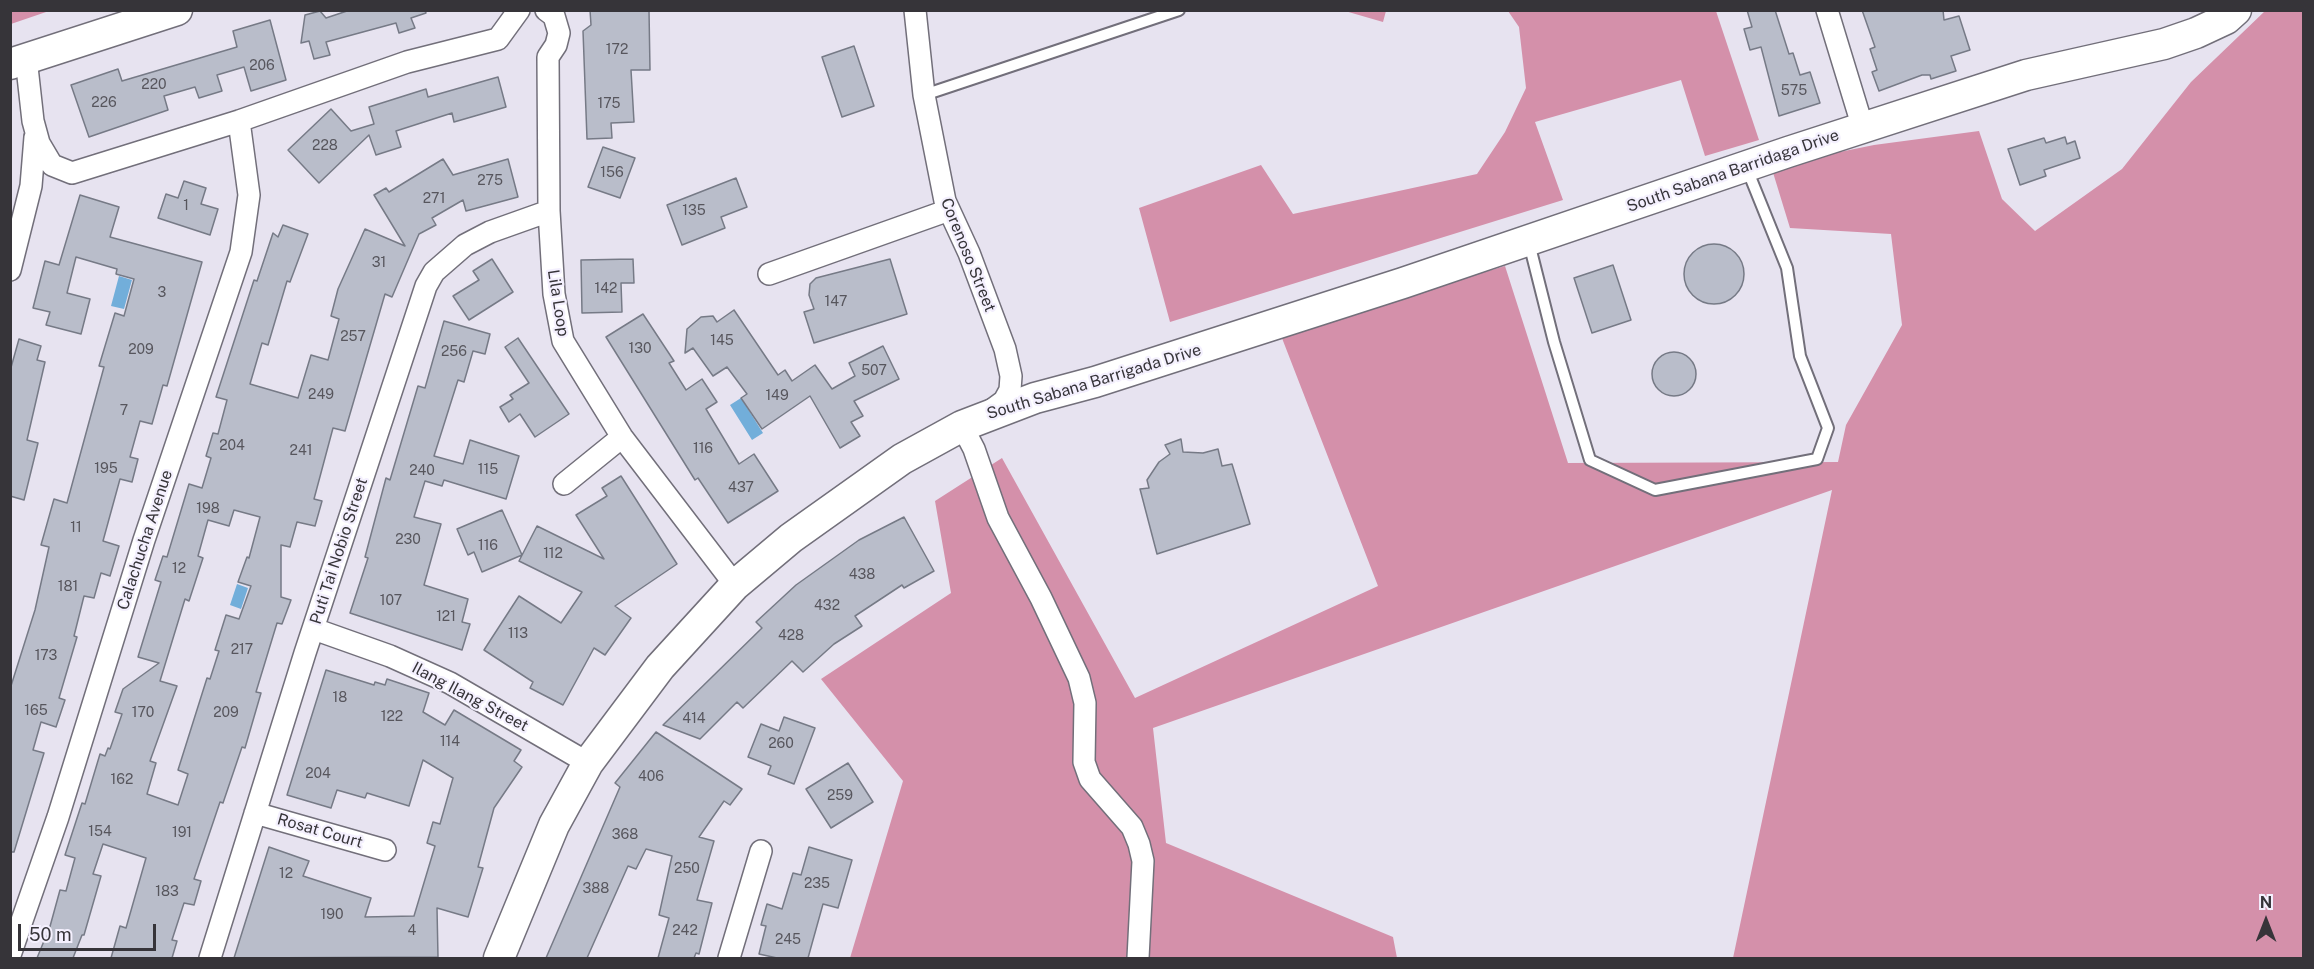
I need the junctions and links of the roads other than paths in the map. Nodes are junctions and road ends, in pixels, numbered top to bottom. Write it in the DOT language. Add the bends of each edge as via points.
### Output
graph roads {
  1 [pos="177,10"];
  2 [pos="519,10"];
  3 [pos="546,10"];
  4 [pos="915,10"];
  5 [pos="1179,10"];
  6 [pos="1827,10"];
  7 [pos="2235,10"];
  8 [pos="18,61"];
  9 [pos="924,95"];
  10 [pos="33,121"];
  11 [pos="239,121"];
  12 [pos="1863,128"];
  13 [pos="1746,166"];
  14 [pos="949,210"];
  15 [pos="549,211"];
  16 [pos="1528,240"];
  17 [pos="10,270"];
  18 [pos="770,274"];
  19 [pos="1231,339"];
  20 [pos="973,421"];
  21 [pos="622,437"];
  22 [pos="564,484"];
  23 [pos="735,585"];
  24 [pos="314,629"];
  25 [pos="588,763"];
  26 [pos="255,813"];
  27 [pos="385,850"];
  28 [pos="760,851"];
  29 [pos="10,955"];
  30 [pos="210,958"];
  31 [pos="499,958"];
  32 [pos="729,958"];
  33 [pos="1138,958"];
  1 -- 8 [label="main road"];
  2 -- 11 [label="street" via="498,39 407,62"];
  3 -- 15 [label="street, Lila Loop" via="557,22 559,33 548,57"];
  4 -- 9 [label="street, Corenoso Street"];
  5 -- 9 [label="lane"];
  6 -- 12 [label="street"];
  7 -- 12 [label="main road, South Sabana Barridaga Drive" via="2226,19 2164,44 2026,75"];
  8 -- 10 [label="street"];
  9 -- 14 [label="street, Corenoso Street"];
  10 -- 11 [label="street" via="39,143 52,165 72,173"];
  10 -- 17 [label="street" via="36,148 31,186"];
  11 -- 29 [label="street, Calachucha Avenue" via="249,195 241,252"];
  12 -- 13 [label="main road, South Sabana Barridaga Drive"];
  13 -- 16 [label="main road, South Sabana Barridaga Drive"];
  13 -- 16 [label="lane" via="1787,268 1800,356 1827,428 1817,459 1654,490 1590,460"];
  14 -- 18 [label="street"];
  14 -- 20 [label="street, Corenoso Street" via="1001,338 1011,376 1004,401"];
  15 -- 21 [label="street, Lila Loop" via="563,341"];
  15 -- 24 [label="street, Puti Tai Nobio Street" via="481,236 444,262 430,279"];
  16 -- 19 [label="main road, South Sabana Barridaga Drive"];
  19 -- 20 [label="main road, South Sabana Barrigada Drive"];
  20 -- 23 [label="main road, South Sabana Barrigada Drive" via="902,459 791,538"];
  20 -- 33 [label="street" via="974,449 998,518 1080,678 1084,762 1090,779 1132,827 1139,844 1143,861"];
  21 -- 22 [label="street"];
  21 -- 23 [label="street, Lila Loop"];
  23 -- 25 [label="main road, South Sabana Barrigada Drive" via="660,667"];
  24 -- 25 [label="street, Ilang Ilang Street" via="450,682"];
  24 -- 26 [label="street, Puti Tai Nobio Street"];
  25 -- 31 [label="main road, South Sabana Barrigada Drive" via="554,825"];
  26 -- 27 [label="street, Rosat Court"];
  26 -- 30 [label="street, Puti Tai Nobio Street"];
  28 -- 32 [label="street"];
}
